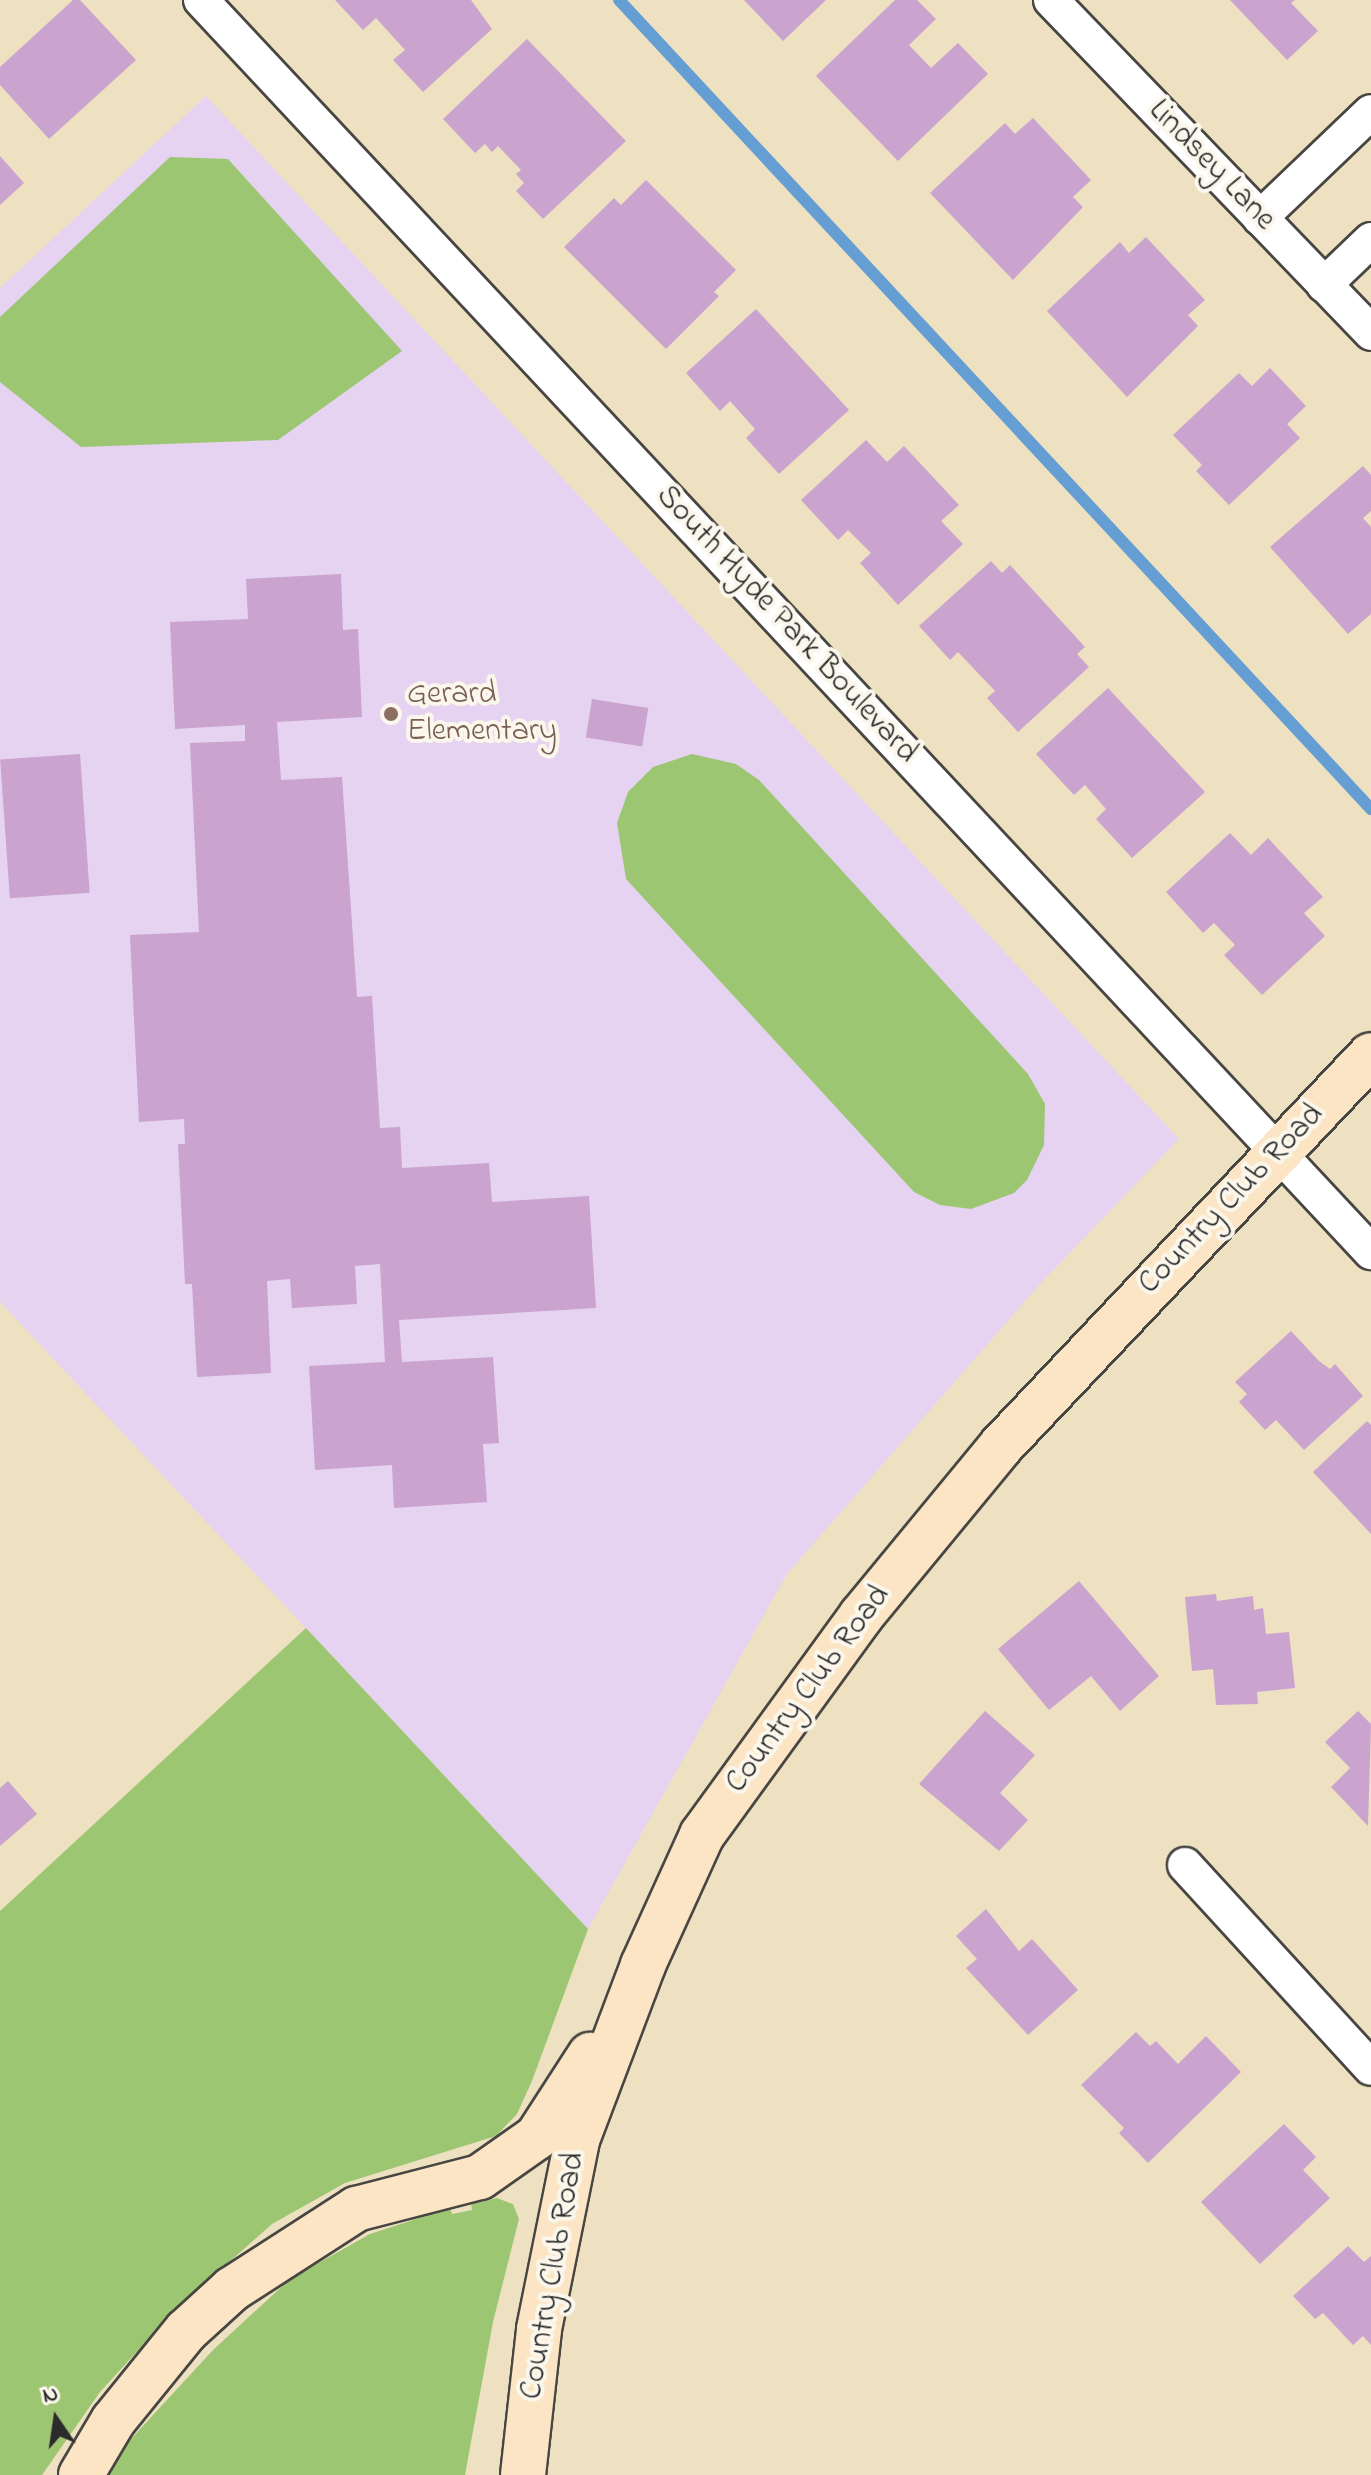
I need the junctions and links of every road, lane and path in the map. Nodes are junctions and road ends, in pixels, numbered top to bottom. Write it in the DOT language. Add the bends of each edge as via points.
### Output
graph roads {
  1 [pos="201,0"];
  2 [pos="1051,0"];
  3 [pos="1371,112"];
  4 [pos="1260,218"];
  5 [pos="1371,240"];
  6 [pos="1324,285"];
  7 [pos="1371,333"];
  8 [pos="1371,1055"];
  9 [pos="1277,1153"];
  10 [pos="1371,1252"];
  11 [pos="1185,1865"];
  12 [pos="633,1990"];
  13 [pos="1371,2068"];
  14 [pos="81,2475"];
  15 [pos="523,2475"];
  1 -- 9 [label="street, South Hyde Park Boulevard" via="1180,1043"];
  2 -- 4 [label="street, Lindsey Lane"];
  3 -- 4 [label="street"];
  4 -- 6 [label="street, Lindsey Lane"];
  5 -- 6 [label="street"];
  6 -- 7 [label="street, Lindsey Lane"];
  8 -- 9 [label="main road, Country Club Road"];
  9 -- 10 [label="street, South Hyde Park Boulevard"];
  9 -- 12 [label="main road, Country Club Road" via="1001,1446 861,1616 702,1835"];
  11 -- 13 [label="street"];
  12 -- 14 [label="main road" via="537,2137 480,2177 356,2209 232,2289 186,2331 113,2421"];
  12 -- 15 [label="main road, Country Club Road" via="577,2140 539,2329"];
}
